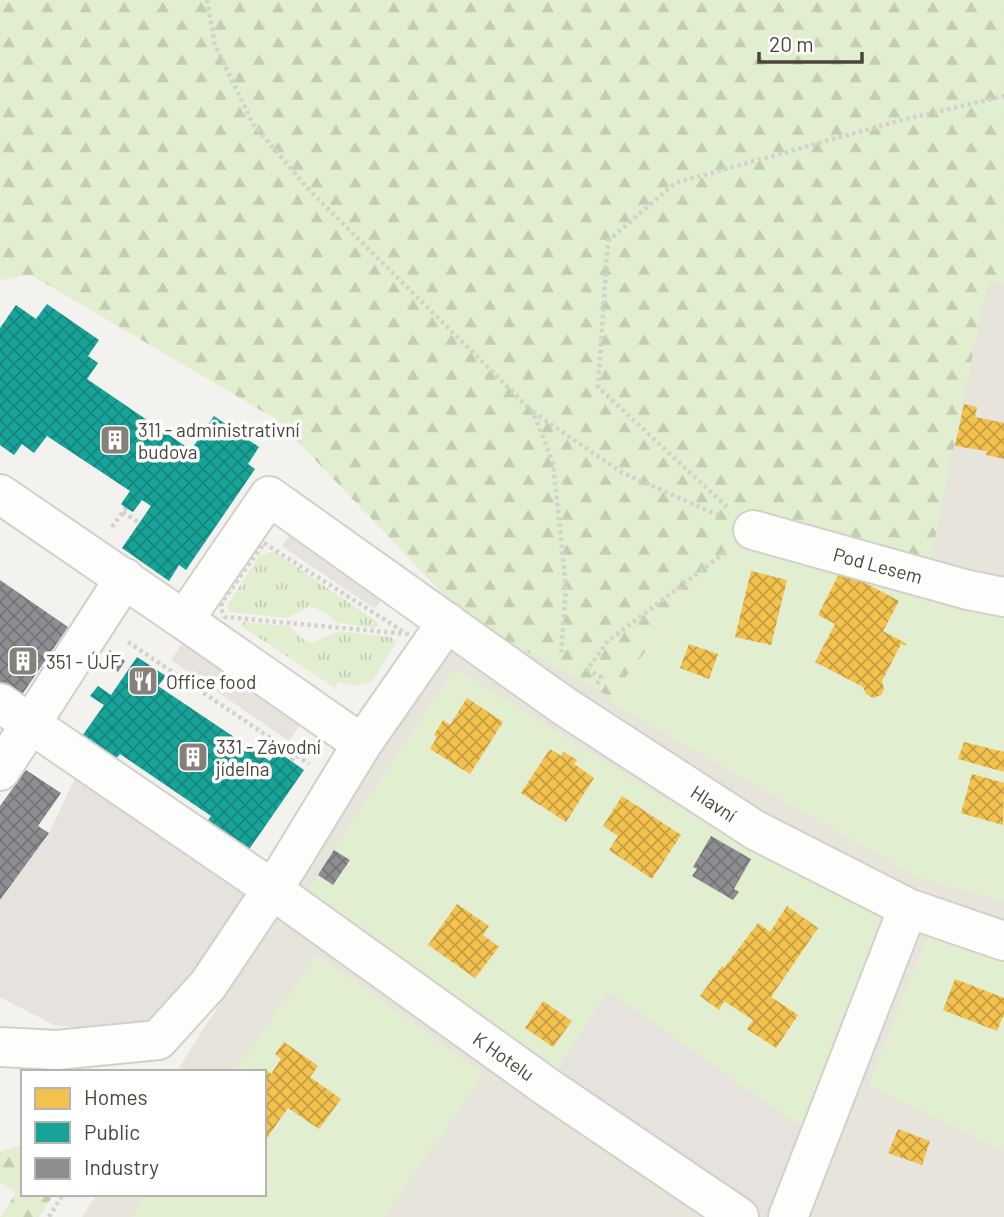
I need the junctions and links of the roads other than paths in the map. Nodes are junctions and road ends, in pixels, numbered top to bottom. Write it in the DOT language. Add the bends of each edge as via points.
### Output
graph roads {
  1 [pos="0,494"];
  2 [pos="753,530"];
  3 [pos="125,578"];
  4 [pos="1004,597"];
  5 [pos="184,620"];
  6 [pos="447,622"];
  7 [pos="15,713"];
  8 [pos="362,744"];
  9 [pos="0,771"];
  10 [pos="272,891"];
  11 [pos="908,908"];
  12 [pos="1004,941"];
  13 [pos="4,1042"];
  14 [pos="717,1210"];
  15 [pos="788,1217"];
  1 -- 3 [label="street"];
  2 -- 4 [label="street, Pod Lesem"];
  3 -- 5 [label="street"];
  3 -- 7 [label="street"];
  5 -- 6 [label="street, Hlavní" via="269,496"];
  5 -- 8 [label="street"];
  6 -- 8 [label="street"];
  6 -- 11 [label="street, Hlavní" via="564,706 755,830"];
  7 -- 9 [label="street"];
  7 -- 10 [label="street, K Hotelu"];
  8 -- 10 [label="street"];
  10 -- 13 [label="street" via="208,985 158,1040 57,1051"];
  10 -- 14 [label="street, K Hotelu"];
  11 -- 12 [label="street, Hlavní"];
  11 -- 15 [label="street"];
}
